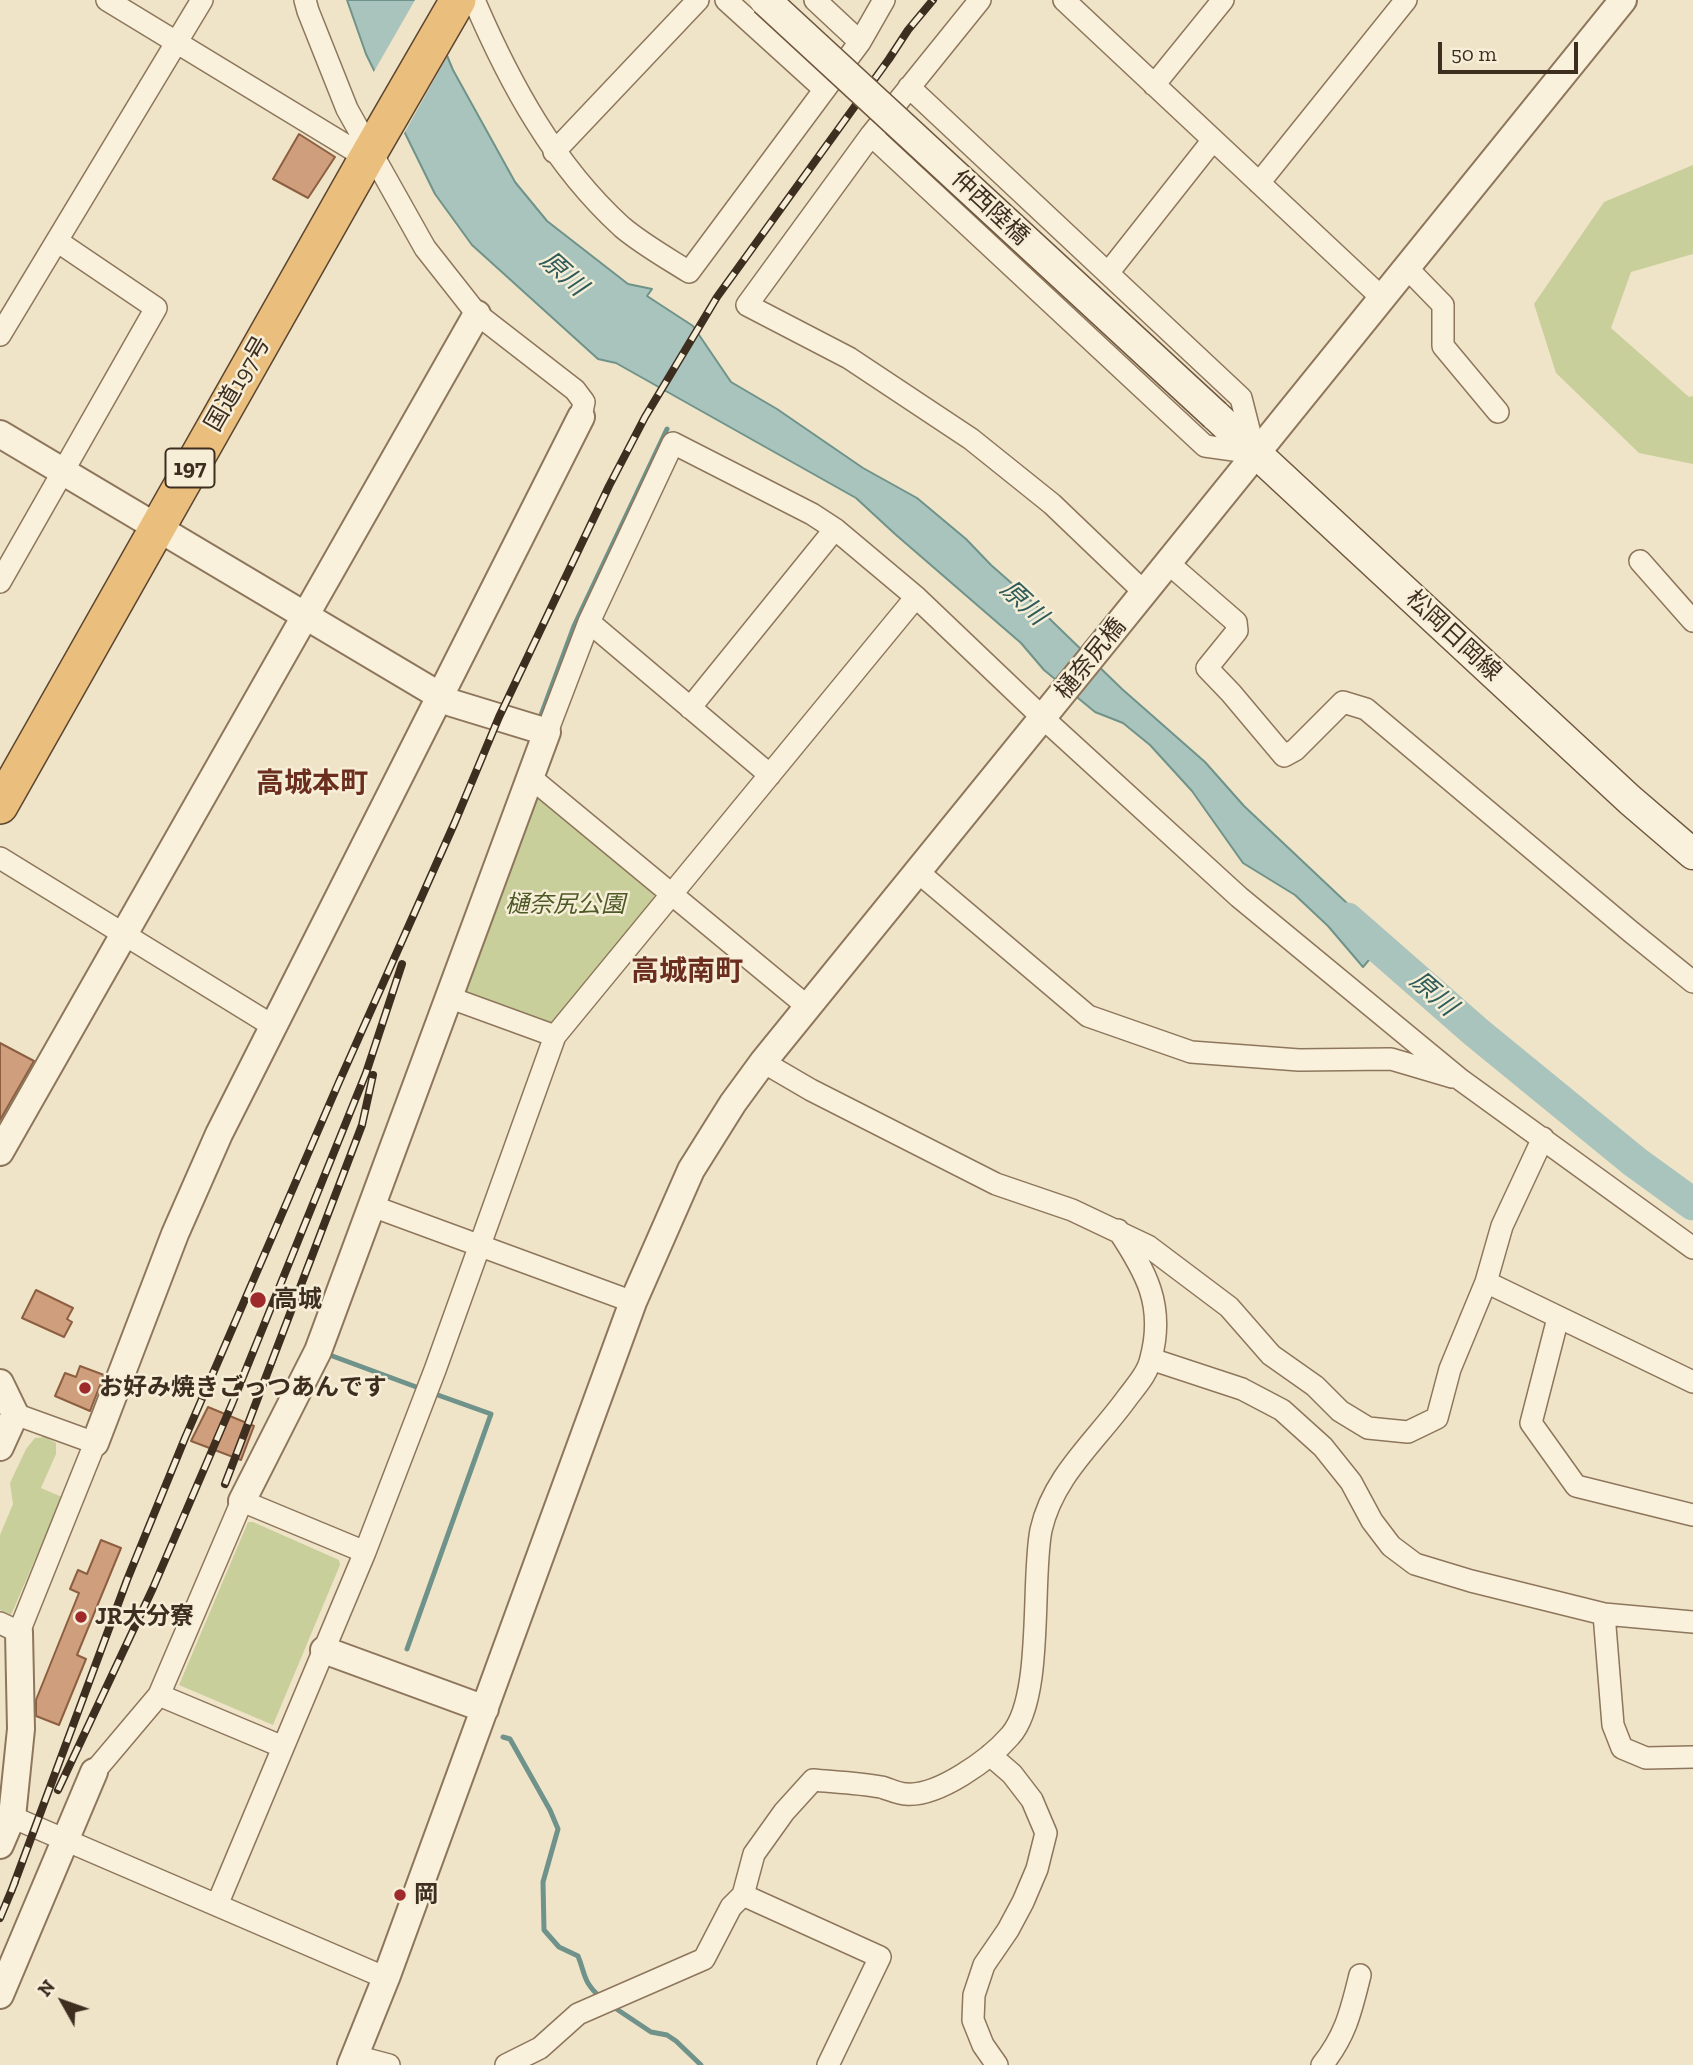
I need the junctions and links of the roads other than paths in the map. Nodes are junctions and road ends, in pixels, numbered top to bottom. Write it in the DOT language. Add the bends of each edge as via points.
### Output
graph roads {
  1 [pos="107,0"];
  2 [pos="202,0"];
  3 [pos="305,0"];
  4 [pos="698,0"];
  5 [pos="726,0"];
  6 [pos="765,0"];
  7 [pos="815,0"];
  8 [pos="884,0"];
  9 [pos="981,0"];
  10 [pos="1064,0"];
  11 [pos="1223,0"];
  12 [pos="1406,0"];
  13 [pos="1623,0"];
  14 [pos="455,4"];
  15 [pos="177,42"];
  16 [pos="860,42"];
  17 [pos="1154,85"];
  18 [pos="909,87"];
  19 [pos="824,89"];
  20 [pos="871,135"];
  21 [pos="367,137"];
  22 [pos="1213,140"];
  23 [pos="554,152"];
  24 [pos="1259,183"];
  25 [pos="57,241"];
  26 [pos="1406,267"];
  27 [pos="1108,273"];
  28 [pos="1381,298"];
  29 [pos="477,314"];
  30 [pos="0,335"];
  31 [pos="1497,412"];
  32 [pos="1215,415"];
  33 [pos="581,418"];
  34 [pos="0,434"];
  35 [pos="1255,453"];
  36 [pos="64,473"];
  37 [pos="148,523"];
  38 [pos="835,529"];
  39 [pos="1640,561"];
  40 [pos="1168,564"];
  41 [pos="0,582"];
  42 [pos="916,597"];
  43 [pos="1137,602"];
  44 [pos="1691,615"];
  45 [pos="304,616"];
  46 [pos="589,622"];
  47 [pos="440,696"];
  48 [pos="691,708"];
  49 [pos="1047,713"];
  50 [pos="547,732"];
  51 [pos="0,767"];
  52 [pos="770,775"];
  53 [pos="530,777"];
  54 [pos="0,806"];
  55 [pos="1693,854"];
  56 [pos="0,858"];
  57 [pos="918,872"];
  58 [pos="672,895"];
  59 [pos="124,933"];
  60 [pos="1693,982"];
  61 [pos="448,998"];
  62 [pos="808,1007"];
  63 [pos="272,1026"];
  64 [pos="555,1036"];
  65 [pos="762,1062"];
  66 [pos="1461,1080"];
  67 [pos="1543,1139"];
  68 [pos="0,1152"];
  69 [pos="372,1206"];
  70 [pos="1118,1230"];
  71 [pos="480,1246"];
  72 [pos="1693,1248"];
  73 [pos="1486,1282"];
  74 [pos="633,1302"];
  75 [pos="1558,1318"];
  76 [pos="1151,1359"];
  77 [pos="0,1382"];
  78 [pos="1693,1382"];
  79 [pos="15,1414"];
  80 [pos="95,1443"];
  81 [pos="0,1447"];
  82 [pos="242,1501"];
  83 [pos="1693,1515"];
  84 [pos="365,1552"];
  85 [pos="1604,1614"];
  86 [pos="1693,1622"];
  87 [pos="10,1628"];
  88 [pos="324,1650"];
  89 [pos="159,1695"];
  90 [pos="485,1709"];
  91 [pos="283,1747"];
  92 [pos="990,1755"];
  93 [pos="1693,1757"];
  94 [pos="94,1772"];
  95 [pos="12,1817"];
  96 [pos="65,1840"];
  97 [pos="0,1845"];
  98 [pos="743,1895"];
  99 [pos="217,1905"];
  100 [pos="1360,1975"];
  101 [pos="386,1978"];
  102 [pos="0,1995"];
  103 [pos="353,2060"];
  104 [pos="389,2065"];
  105 [pos="506,2065"];
  106 [pos="828,2065"];
  107 [pos="997,2065"];
  108 [pos="1322,2065"];
  1 -- 15 [label="street"];
  2 -- 15 [label="street"];
  3 -- 21 [label="street" via="338,89"];
  4 -- 23 [label="street"];
  5 -- 19 [label="street"];
  6 -- 32 [label="main road, 仲西陸橋, bridge"];
  7 -- 16 [label="street"];
  8 -- 16 [label="street"];
  9 -- 18 [label="street"];
  10 -- 17 [label="street"];
  11 -- 17 [label="street"];
  12 -- 24 [label="street"];
  13 -- 26 [label="street, 樋奈尻橋"];
  14 -- 21 [label="highway, 国道197号 / 197"];
  14 -- 23 [label="street" via="521,96"];
  15 -- 21 [label="street"];
  15 -- 25 [label="street"];
  16 -- 19 [label="street"];
  17 -- 22 [label="street"];
  18 -- 20 [label="street"];
  18 -- 27 [label="street"];
  19 -- 23 [label="street" via="689,272 624,228"];
  20 -- 35 [label="street" via="1205,446"];
  20 -- 43 [label="street" via="747,305 849,358 971,439 1052,504"];
  21 -- 29 [label="street" via="425,248"];
  21 -- 37 [label="highway, 国道197号 / 197"];
  22 -- 24 [label="street"];
  22 -- 27 [label="street"];
  24 -- 28 [label="street"];
  25 -- 30 [label="street"];
  25 -- 36 [label="street" via="156,309"];
  26 -- 28 [label="street, 樋奈尻橋"];
  26 -- 31 [label="street" via="1443,305 1443,346"];
  27 -- 35 [label="street" via="1241,398"];
  28 -- 35 [label="street, 樋奈尻橋"];
  29 -- 33 [label="street" via="575,390 584,402"];
  29 -- 45 [label="street"];
  32 -- 35 [label="main road, 松岡日岡線"];
  33 -- 47 [label="street"];
  34 -- 36 [label="street"];
  35 -- 40 [label="street, 樋奈尻橋"];
  35 -- 55 [label="main road, 松岡日岡線"];
  36 -- 37 [label="street"];
  36 -- 41 [label="street"];
  37 -- 45 [label="street"];
  37 -- 51 [label="highway, 国道197号 / 197"];
  37 -- 54 [label="highway, 国道197号 / 197"];
  38 -- 42 [label="street"];
  38 -- 46 [label="street" via="673,443"];
  38 -- 48 [label="street"];
  39 -- 44 [label="street"];
  40 -- 43 [label="street, 樋奈尻橋"];
  40 -- 60 [label="street" via="1236,622 1237,631 1207,668 1284,756 1343,702 1366,709"];
  42 -- 49 [label="street"];
  42 -- 52 [label="street"];
  43 -- 49 [label="street, 樋奈尻橋"];
  45 -- 47 [label="street"];
  45 -- 59 [label="street"];
  46 -- 48 [label="street"];
  46 -- 50 [label="street"];
  47 -- 50 [label="street"];
  47 -- 63 [label="street"];
  48 -- 52 [label="street"];
  49 -- 57 [label="street, 樋奈尻橋"];
  49 -- 66 [label="street" via="1239,897"];
  50 -- 53 [label="street"];
  52 -- 58 [label="street"];
  53 -- 58 [label="street"];
  53 -- 61 [label="street"];
  56 -- 59 [label="street"];
  57 -- 62 [label="street, 樋奈尻橋"];
  57 -- 66 [label="street" via="1088,1016 1191,1052 1299,1060 1391,1059"];
  58 -- 62 [label="street"];
  58 -- 64 [label="street"];
  59 -- 63 [label="street"];
  59 -- 68 [label="street"];
  61 -- 64 [label="street"];
  61 -- 69 [label="street"];
  62 -- 65 [label="street, 樋奈尻橋"];
  63 -- 80 [label="street" via="175,1234"];
  64 -- 71 [label="street"];
  65 -- 70 [label="street" via="996,1184"];
  65 -- 74 [label="street, 樋奈尻橋" via="691,1170"];
  66 -- 67 [label="street"];
  67 -- 72 [label="street"];
  67 -- 73 [label="street" via="1502,1226"];
  69 -- 71 [label="street"];
  69 -- 82 [label="street" via="317,1351"];
  70 -- 73 [label="street" via="1148,1246 1229,1307 1271,1355 1368,1428 1408,1432 1437,1418 1450,1369"];
  70 -- 76 [label="street" via="1147,1275 1154,1301"];
  71 -- 74 [label="street"];
  71 -- 84 [label="street"];
  73 -- 75 [label="street"];
  74 -- 90 [label="street, 樋奈尻橋"];
  75 -- 78 [label="street"];
  75 -- 83 [label="street" via="1531,1423 1576,1486"];
  76 -- 85 [label="street" via="1242,1389 1282,1410 1323,1447 1391,1546 1415,1564"];
  76 -- 92 [label="street" via="1140,1381 1052,1496 1041,1530 1024,1715 1012,1735"];
  77 -- 79 [label="street"];
  79 -- 80 [label="street"];
  79 -- 81 [label="street"];
  80 -- 87 [label="street"];
  82 -- 84 [label="street"];
  82 -- 89 [label="street"];
  84 -- 88 [label="street"];
  85 -- 86 [label="street"];
  85 -- 93 [label="street" via="1613,1725 1622,1748 1646,1758"];
  87 -- 95 [label="street" via="21,1729"];
  88 -- 90 [label="street"];
  88 -- 91 [label="street"];
  89 -- 91 [label="street"];
  89 -- 94 [label="street"];
  90 -- 101 [label="street, 樋奈尻橋"];
  91 -- 99 [label="street"];
  92 -- 98 [label="street" via="928,1792 906,1794 813,1780 754,1854"];
  92 -- 107 [label="street" via="1032,1800 1046,1833 1023,1902 984,1965 974,1995 973,2020"];
  94 -- 96 [label="street"];
  95 -- 96 [label="street"];
  95 -- 97 [label="street"];
  96 -- 99 [label="street"];
  96 -- 102 [label="street"];
  98 -- 105 [label="street" via="731,1907 704,1959 578,2014 540,2048"];
  98 -- 106 [label="street" via="880,1957"];
  99 -- 101 [label="street"];
  100 -- 108 [label="street" via="1350,2017"];
  101 -- 103 [label="street, 樋奈尻橋"];
  103 -- 104 [label="street"];
}
